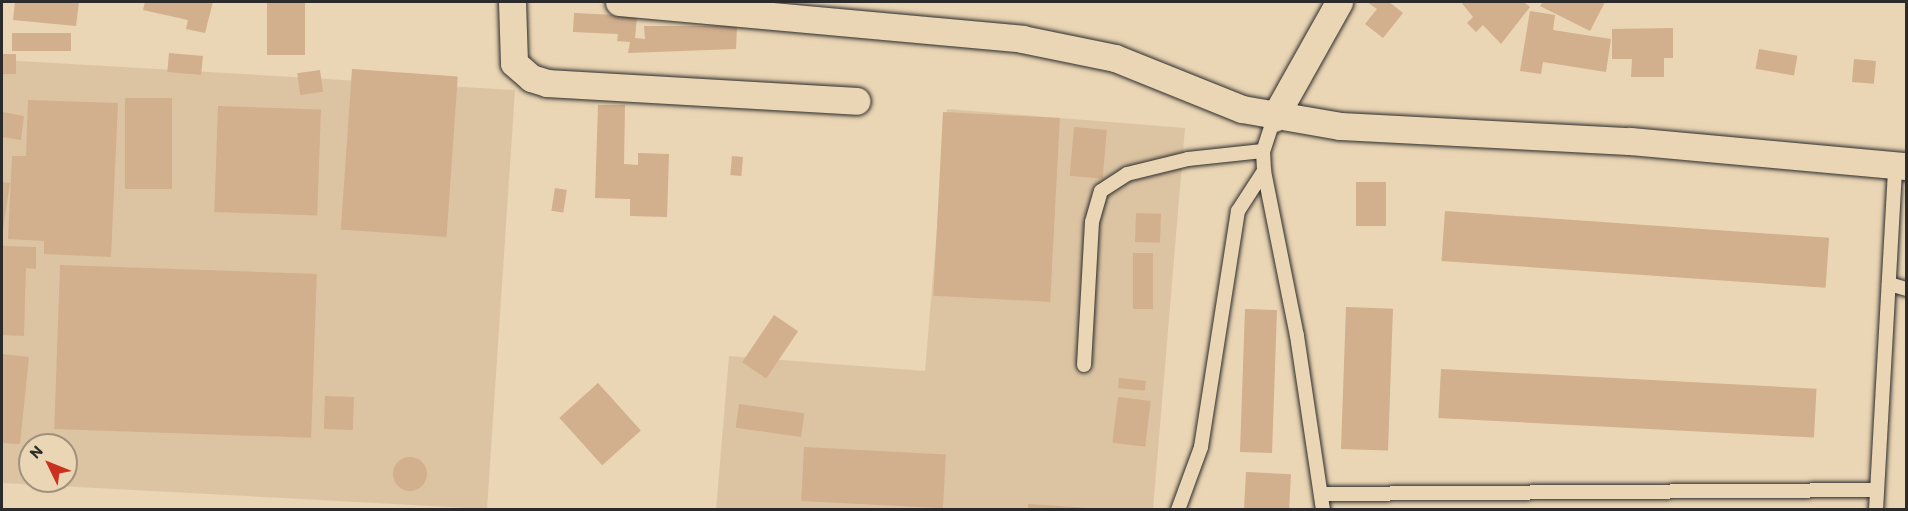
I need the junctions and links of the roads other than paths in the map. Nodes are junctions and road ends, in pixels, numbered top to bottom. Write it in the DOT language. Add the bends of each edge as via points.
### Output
graph roads {
  1 [pos="512,2"];
  2 [pos="619,2"];
  3 [pos="1339,2"];
  4 [pos="856,101"];
  5 [pos="1274,118"];
  6 [pos="1263,151"];
  7 [pos="1901,166"];
  8 [pos="1264,171"];
  9 [pos="1889,284"];
  10 [pos="1906,289"];
  11 [pos="1084,365"];
  12 [pos="1877,490"];
  13 [pos="1321,494"];
  14 [pos="1178,510"];
  15 [pos="1323,510"];
  16 [pos="1876,510"];
  1 -- 4 [label="street" via="514,63 531,78 547,83"];
  2 -- 5 [label="street" via="952,28 1022,39 1114,58"];
  3 -- 5 [label="street"];
  5 -- 6 [label="lane"];
  5 -- 7 [label="street" via="1340,126 1630,141"];
  6 -- 8 [label="lane"];
  6 -- 11 [label="lane" via="1188,159 1127,174 1101,191 1092,222"];
  7 -- 9 [label="lane"];
  8 -- 13 [label="lane" via="1297,336"];
  8 -- 14 [label="lane" via="1238,211 1202,447"];
  9 -- 10 [label="lane"];
  9 -- 12 [label="lane"];
  12 -- 13 [label="lane"];
  12 -- 16 [label="lane"];
  13 -- 15 [label="lane"];
}
